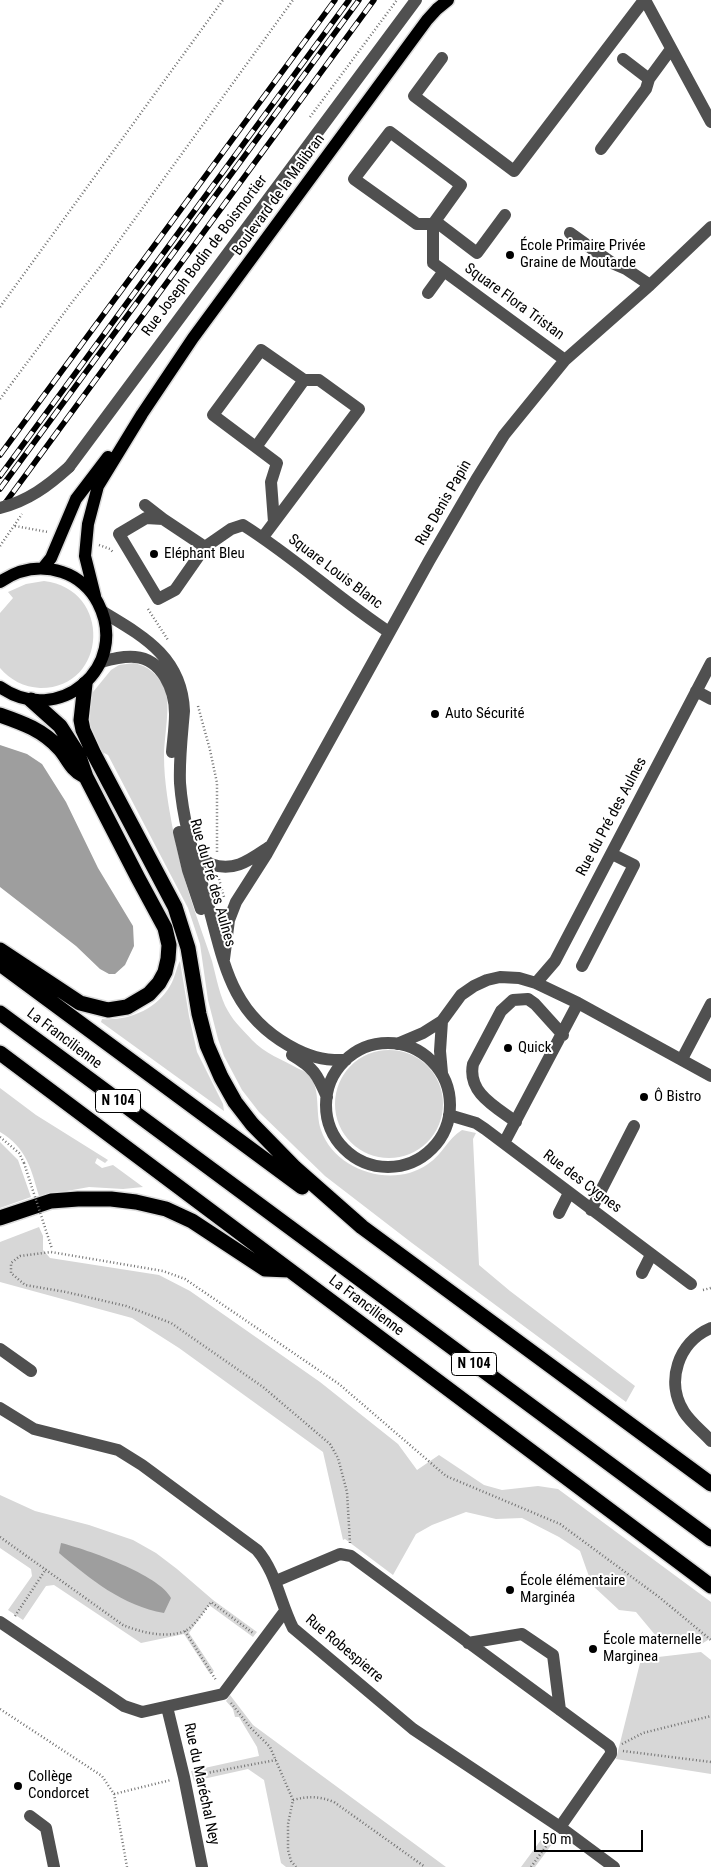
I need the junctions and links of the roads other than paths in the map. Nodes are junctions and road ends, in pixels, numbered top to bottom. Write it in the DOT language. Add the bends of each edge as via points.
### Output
graph roads {
  1 [pos="416,0"];
  2 [pos="448,0"];
  3 [pos="644,0"];
  4 [pos="671,50"];
  5 [pos="442,58"];
  6 [pos="623,59"];
  7 [pos="649,79"];
  8 [pos="711,122"];
  9 [pos="601,149"];
  10 [pos="506,215"];
  11 [pos="433,224"];
  12 [pos="711,228"];
  13 [pos="570,233"];
  14 [pos="444,271"];
  15 [pos="650,285"];
  16 [pos="428,293"];
  17 [pos="566,360"];
  18 [pos="304,380"];
  19 [pos="142,414"];
  20 [pos="256,447"];
  21 [pos="145,505"];
  22 [pos="0,508"];
  23 [pos="163,519"];
  24 [pos="274,522"];
  25 [pos="263,537"];
  26 [pos="204,547"];
  27 [pos="43,568"];
  28 [pos="0,582"];
  29 [pos="95,596"];
  30 [pos="103,612"];
  31 [pos="389,632"];
  32 [pos="101,662"];
  33 [pos="711,663"];
  34 [pos="84,684"];
  35 [pos="0,687"];
  36 [pos="696,691"];
  37 [pos="711,699"];
  38 [pos="31,700"];
  39 [pos="0,715"];
  40 [pos="86,777"];
  41 [pos="190,844"];
  42 [pos="271,845"];
  43 [pos="612,854"];
  44 [pos="0,950"];
  45 [pos="224,959"];
  46 [pos="0,964"];
  47 [pos="582,966"];
  48 [pos="536,983"];
  49 [pos="578,1004"];
  50 [pos="711,1004"];
  51 [pos="0,1013"];
  52 [pos="442,1021"];
  53 [pos="562,1035"];
  54 [pos="396,1044"];
  55 [pos="0,1053"];
  56 [pos="682,1059"];
  57 [pos="346,1060"];
  58 [pos="442,1074"];
  59 [pos="711,1076"];
  60 [pos="327,1097"];
  61 [pos="449,1115"];
  62 [pos="516,1122"];
  63 [pos="634,1126"];
  64 [pos="504,1143"];
  65 [pos="569,1193"];
  66 [pos="591,1210"];
  67 [pos="559,1213"];
  68 [pos="0,1218"];
  69 [pos="362,1227"];
  70 [pos="651,1255"];
  71 [pos="289,1270"];
  72 [pos="642,1273"];
  73 [pos="691,1284"];
  74 [pos="711,1328"];
  75 [pos="0,1349"];
  76 [pos="31,1371"];
  77 [pos="0,1408"];
  78 [pos="711,1441"];
  79 [pos="711,1484"];
  80 [pos="711,1539"];
  81 [pos="276,1582"];
  82 [pos="711,1586"];
  83 [pos="285,1611"];
  84 [pos="4,1625"];
  85 [pos="468,1643"];
  86 [pos="167,1707"];
  87 [pos="560,1710"];
  88 [pos="30,1816"];
  89 [pos="560,1827"];
  90 [pos="54,1867"];
  91 [pos="202,1867"];
  92 [pos="614,1867"];
  1 -- 22 [label="street, Rue Joseph Bodin de Boismortier, bridge" via="69,467 42,490"];
  2 -- 19 [label="main road, Boulevard de la Malibran" via="436,9 380,84 193,338"];
  3 -- 4 [label="street"];
  3 -- 5 [label="street" via="514,171 414,96"];
  4 -- 7 [label="street"];
  4 -- 8 [label="street"];
  6 -- 7 [label="street"];
  7 -- 9 [label="street" via="646,89"];
  10 -- 11 [label="street" via="477,253 439,224"];
  11 -- 11 [label="street" via="461,185 390,132 354,179 417,224"];
  11 -- 14 [label="street, Square Flora Tristan" via="433,264"];
  12 -- 15 [label="street, Rue Denis Papin"];
  13 -- 15 [label="street"];
  14 -- 16 [label="street, Square Flora Tristan"];
  14 -- 17 [label="street, Square Flora Tristan"];
  15 -- 17 [label="street, Rue Denis Papin"];
  17 -- 31 [label="street, Rue Denis Papin" via="504,435"];
  18 -- 20 [label="street"];
  18 -- 20 [label="street" via="261,350 213,415"];
  18 -- 24 [label="street, Square Louis Blanc" via="318,380 359,408"];
  19 -- 27 [label="main road, Boulevard de la Malibran" via="76,498 51,558"];
  19 -- 29 [label="main road, Boulevard de la Malibran" via="98,486 93,500 86,556"];
  20 -- 24 [label="street" via="277,463 272,482"];
  21 -- 23 [label="street"];
  23 -- 26 [label="street"];
  23 -- 26 [label="street" via="146,518 119,534 158,599 175,590"];
  24 -- 25 [label="street, Square Louis Blanc"];
  25 -- 26 [label="street, Square Louis Blanc" via="243,525"];
  25 -- 31 [label="street, Square Louis Blanc"];
  27 -- 28 [label="main road" via="20,571"];
  27 -- 29 [label="main road" via="72,576"];
  29 -- 30 [label="main road"];
  30 -- 32 [label="main road" via="106,637"];
  30 -- 41 [label="street, Rue du Pré des Aulnes" via="150,642 170,666 180,685 184,711 180,781"];
  31 -- 42 [label="street, Rue Denis Papin"];
  32 -- 34 [label="main road"];
  32 -- 60 [label="street, Rue du Pré des Aulnes" via="123,657 141,658 153,663 167,680 174,702 173,778 180,834 224,984 245,1020 262,1037 308,1065"];
  33 -- 36 [label="street, Rue du Pré des Aulnes"];
  34 -- 38 [label="main road" via="60,698"];
  34 -- 69 [label="highway" via="83,730 182,925 203,1032 220,1077 235,1102 269,1143"];
  35 -- 38 [label="main road" via="19,698"];
  36 -- 37 [label="street"];
  36 -- 43 [label="street, Rue du Pré des Aulnes"];
  38 -- 40 [label="highway" via="67,736"];
  39 -- 40 [label="highway" via="36,728 61,750 75,771"];
  40 -- 44 [label="highway" via="165,928 169,953 163,976 155,989 137,1002 120,1009 101,1010 71,998"];
  41 -- 42 [label="street, Rue Denis Papin" via="202,860 225,867 244,863"];
  41 -- 45 [label="street, Rue du Pré des Aulnes"];
  42 -- 45 [label="street, Rue Denis Papin" via="232,909"];
  43 -- 47 [label="street" via="634,865"];
  43 -- 48 [label="street, Rue du Pré des Aulnes" via="555,961"];
  45 -- 57 [label="street, Rue du Pré des Aulnes" via="233,987 257,1023 303,1053 329,1061"];
  46 -- 69 [label="highway" via="334,1210"];
  48 -- 49 [label="street"];
  48 -- 52 [label="street" via="519,978 487,980 462,995"];
  49 -- 53 [label="street"];
  49 -- 56 [label="street"];
  50 -- 56 [label="street"];
  51 -- 80 [label="highway, La Francilienne / N 104"];
  52 -- 54 [label="street"];
  52 -- 58 [label="street"];
  53 -- 62 [label="street"];
  53 -- 62 [label="street" via="528,999 513,1000 497,1018 471,1073 482,1097"];
  54 -- 57 [label="street" via="370,1046"];
  54 -- 58 [label="street" via="425,1055"];
  55 -- 71 [label="highway, La Francilienne / N 104"];
  56 -- 59 [label="street"];
  57 -- 60 [label="street" via="333,1077"];
  58 -- 61 [label="street" via="450,1097"];
  60 -- 61 [label="street" via="328,1121 339,1142 357,1158 379,1166 403,1165 425,1155 441,1138"];
  61 -- 64 [label="street, Rue des Cygnes" via="476,1123"];
  62 -- 64 [label="street"];
  63 -- 66 [label="street"];
  64 -- 65 [label="street, Rue des Cygnes"];
  65 -- 66 [label="street, Rue des Cygnes"];
  65 -- 67 [label="street"];
  66 -- 70 [label="street, Rue des Cygnes"];
  68 -- 71 [label="highway" via="51,1201 103,1199 136,1202 166,1209 192,1221 265,1269"];
  69 -- 79 [label="highway"];
  70 -- 72 [label="street"];
  70 -- 73 [label="street, Rue des Cygnes"];
  71 -- 82 [label="highway, La Francilienne / N 104"];
  74 -- 78 [label="street" via="683,1351 675,1373 676,1395 685,1413"];
  75 -- 76 [label="street"];
  77 -- 81 [label="street, Rue Robespierre" via="34,1428 118,1450 142,1465 257,1550"];
  81 -- 83 [label="street, Rue Robespierre"];
  81 -- 85 [label="street" via="340,1554 351,1556"];
  83 -- 86 [label="street" via="223,1694"];
  83 -- 89 [label="street, Rue Robespierre" via="293,1628 413,1728"];
  84 -- 86 [label="street" via="124,1706 142,1712"];
  85 -- 87 [label="street"];
  85 -- 87 [label="street" via="522,1634 553,1656"];
  86 -- 91 [label="street, Rue du Maréchal Ney"];
  87 -- 89 [label="street" via="611,1750"];
  88 -- 90 [label="street" via="46,1828"];
  89 -- 92 [label="street, Rue Robespierre"];
}
